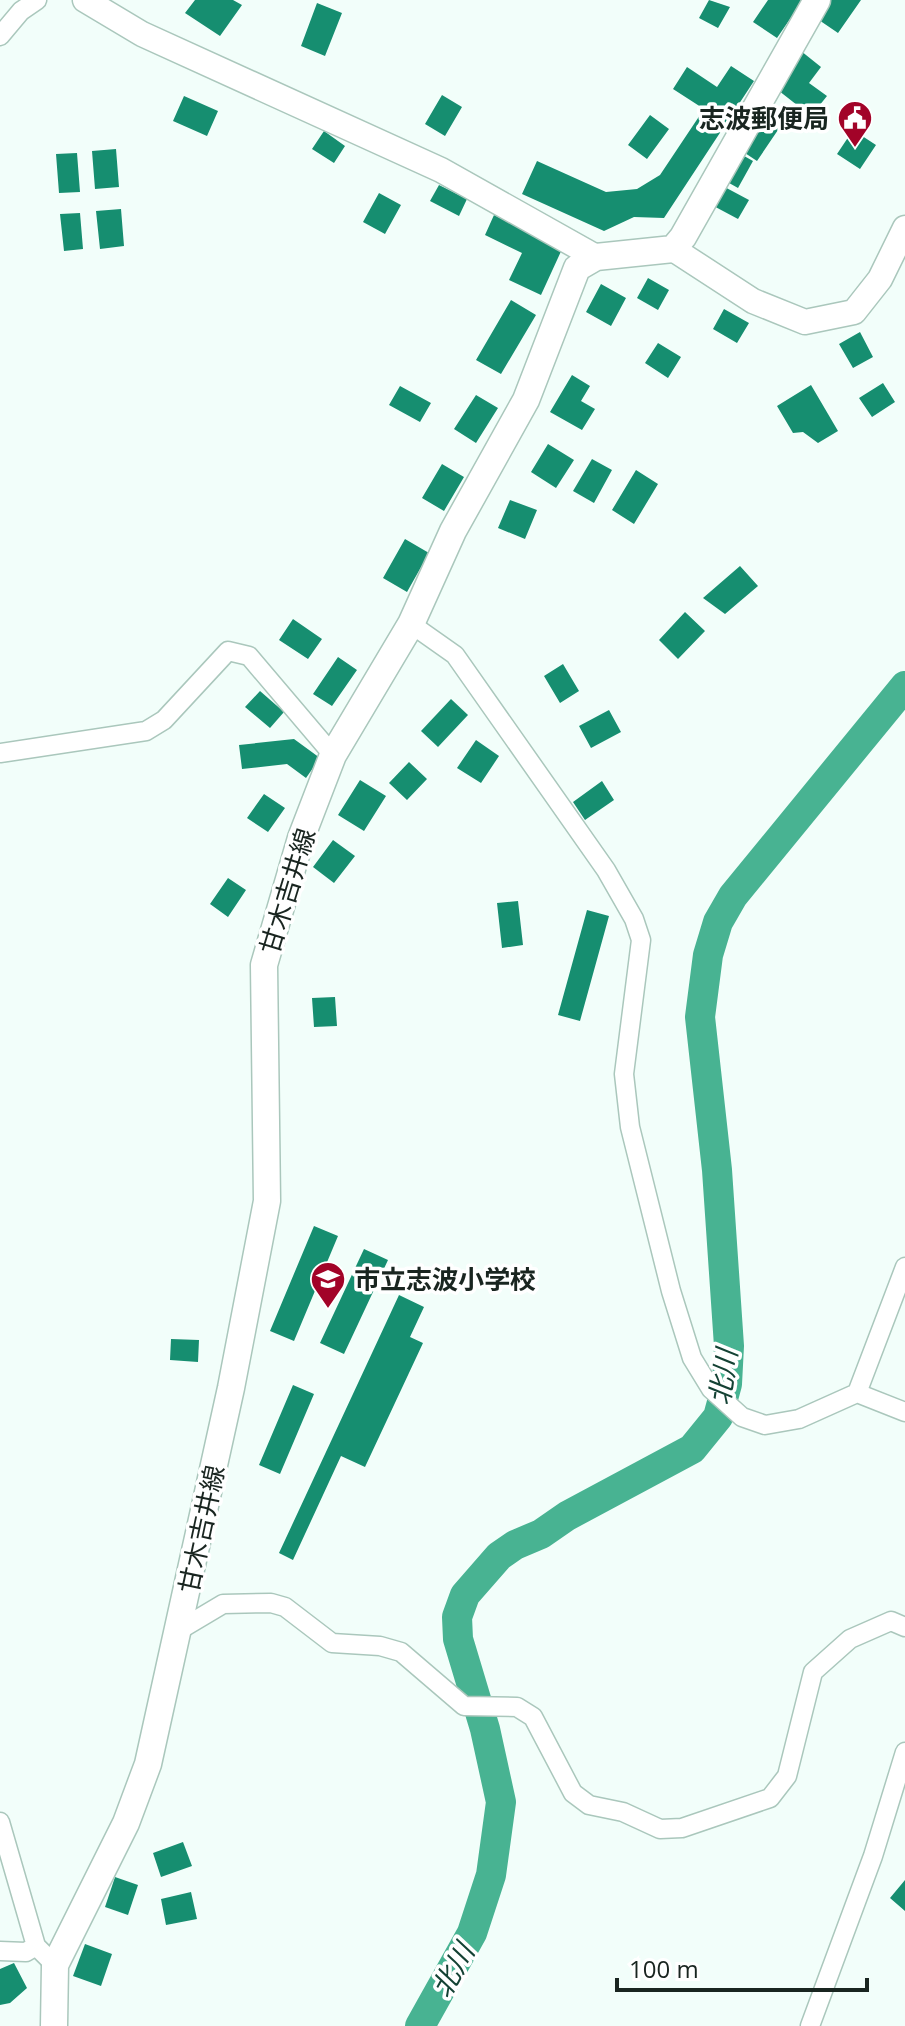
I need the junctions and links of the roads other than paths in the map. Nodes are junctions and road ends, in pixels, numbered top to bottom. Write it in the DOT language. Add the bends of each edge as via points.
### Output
graph roads {
  1 [pos="37,0"];
  2 [pos="85,0"];
  3 [pos="817,0"];
  4 [pos="0,36"];
  5 [pos="905,228"];
  6 [pos="673,249"];
  7 [pos="596,257"];
  8 [pos="411,624"];
  9 [pos="0,753"];
  10 [pos="333,755"];
  11 [pos="905,1267"];
  12 [pos="857,1393"];
  13 [pos="905,1412"];
  14 [pos="905,1627"];
  15 [pos="181,1629"];
  16 [pos="905,1752"];
  17 [pos="0,1822"];
  18 [pos="36,1946"];
  19 [pos="0,1951"];
  20 [pos="55,1965"];
  21 [pos="54,2026"];
  22 [pos="810,2026"];
  1 -- 4 [label="street"];
  2 -- 7 [label="street" via="142,34 441,170"];
  3 -- 6 [label="main road"];
  5 -- 6 [label="street" via="880,279 854,312 805,322 753,301"];
  6 -- 7 [label="main road"];
  7 -- 8 [label="main road, 甘木吉井線" via="577,268 526,400 453,531"];
  8 -- 10 [label="main road, 甘木吉井線"];
  8 -- 12 [label="street" via="455,655 606,870 634,919 641,940 624,1074 630,1127 692,1358 711,1389 742,1417 765,1425 799,1419"];
  9 -- 10 [label="street" via="146,731 164,720 228,651 249,656"];
  10 -- 15 [label="main road, 甘木吉井線" via="301,838 264,965 267,1201"];
  11 -- 12 [label="street"];
  12 -- 13 [label="street"];
  14 -- 15 [label="street" via="891,1621 850,1639 813,1672 787,1776 770,1798 716,1819 660,1829 623,1812 589,1805 573,1793 533,1717 517,1707 464,1706 401,1652 332,1643 285,1607 271,1603 223,1604"];
  15 -- 20 [label="main road, 甘木吉井線" via="148,1764 126,1823"];
  16 -- 22 [label="street"];
  17 -- 18 [label="street"];
  18 -- 19 [label="street" via="26,1952"];
  18 -- 20 [label="street"];
  20 -- 21 [label="main road, 甘木吉井線"];
}
